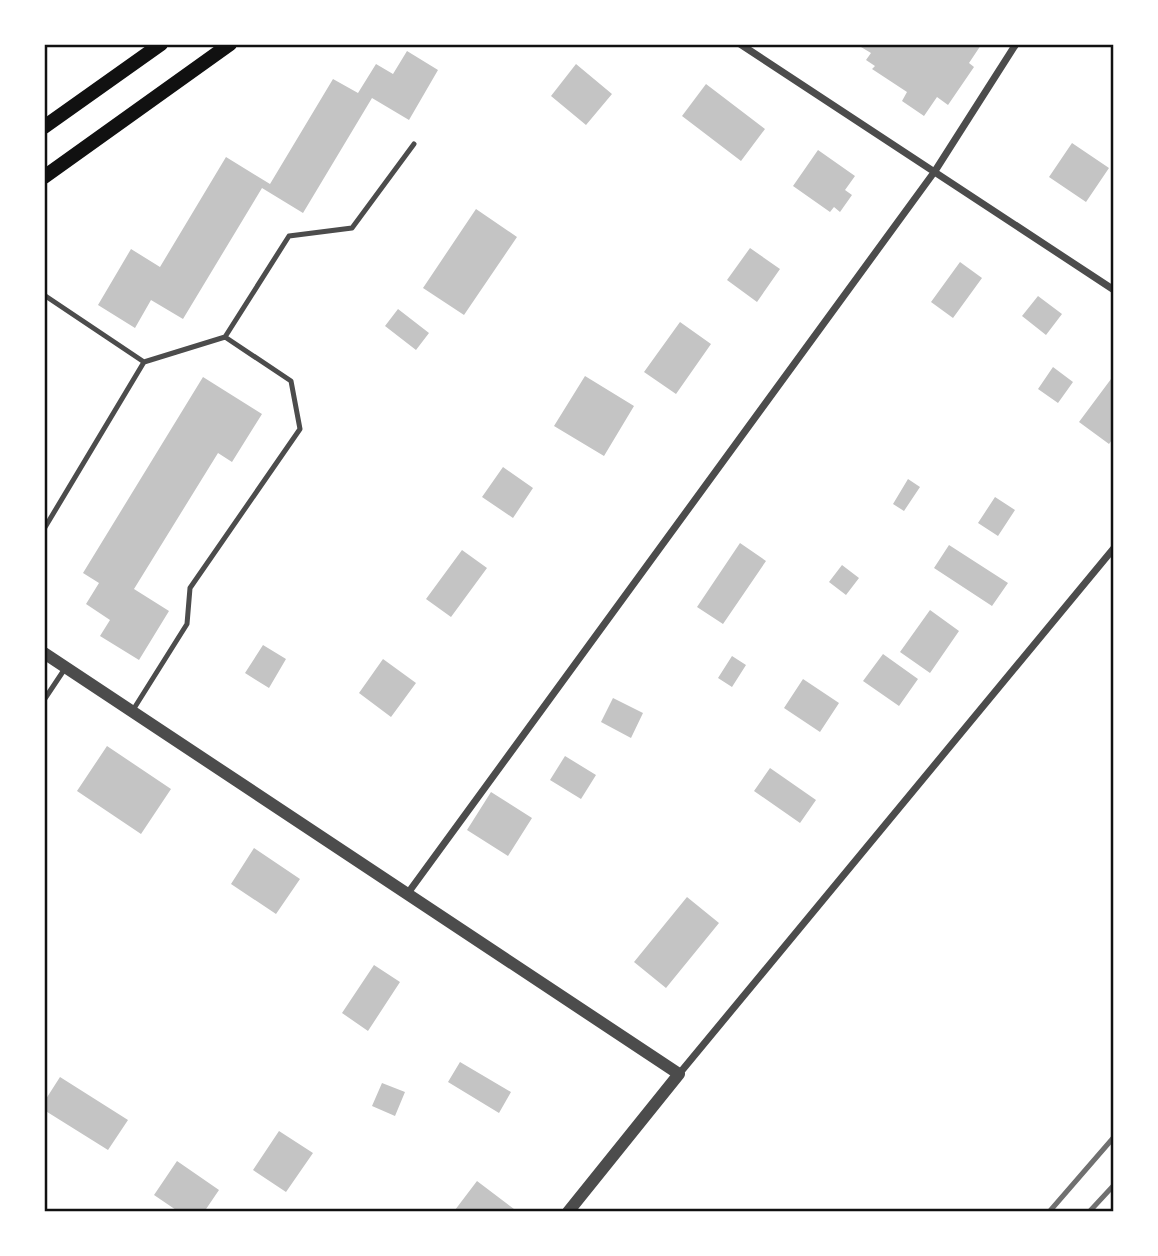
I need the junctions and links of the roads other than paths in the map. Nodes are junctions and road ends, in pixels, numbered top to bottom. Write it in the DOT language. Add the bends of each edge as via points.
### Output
graph roads {
  1 [pos="161,44"];
  2 [pos="230,44"];
  3 [pos="740,44"];
  4 [pos="1016,44"];
  5 [pos="44,127"];
  6 [pos="414,144"];
  7 [pos="935,171"];
  8 [pos="44,177"];
  9 [pos="1114,290"];
  10 [pos="44,295"];
  11 [pos="225,337"];
  12 [pos="144,362"];
  13 [pos="44,529"];
  14 [pos="1114,548"];
  15 [pos="44,653"];
  16 [pos="66,667"];
  17 [pos="44,700"];
  18 [pos="132,710"];
  19 [pos="408,892"];
  20 [pos="679,1074"];
  21 [pos="568,1212"];
  1 -- 5 [label="main road"];
  2 -- 8 [label="main road"];
  3 -- 7 [label="street"];
  4 -- 7 [label="street"];
  6 -- 11 [label="lane" via="352,228 289,236"];
  7 -- 9 [label="street"];
  7 -- 19 [label="street"];
  10 -- 12 [label="lane"];
  11 -- 12 [label="lane"];
  11 -- 18 [label="lane" via="291,381 300,429 190,588 187,624"];
  12 -- 13 [label="lane"];
  14 -- 20 [label="street"];
  15 -- 16 [label="street"];
  16 -- 17 [label="lane"];
  16 -- 18 [label="street"];
  18 -- 19 [label="street"];
  19 -- 20 [label="street"];
  20 -- 21 [label="street"];
}
